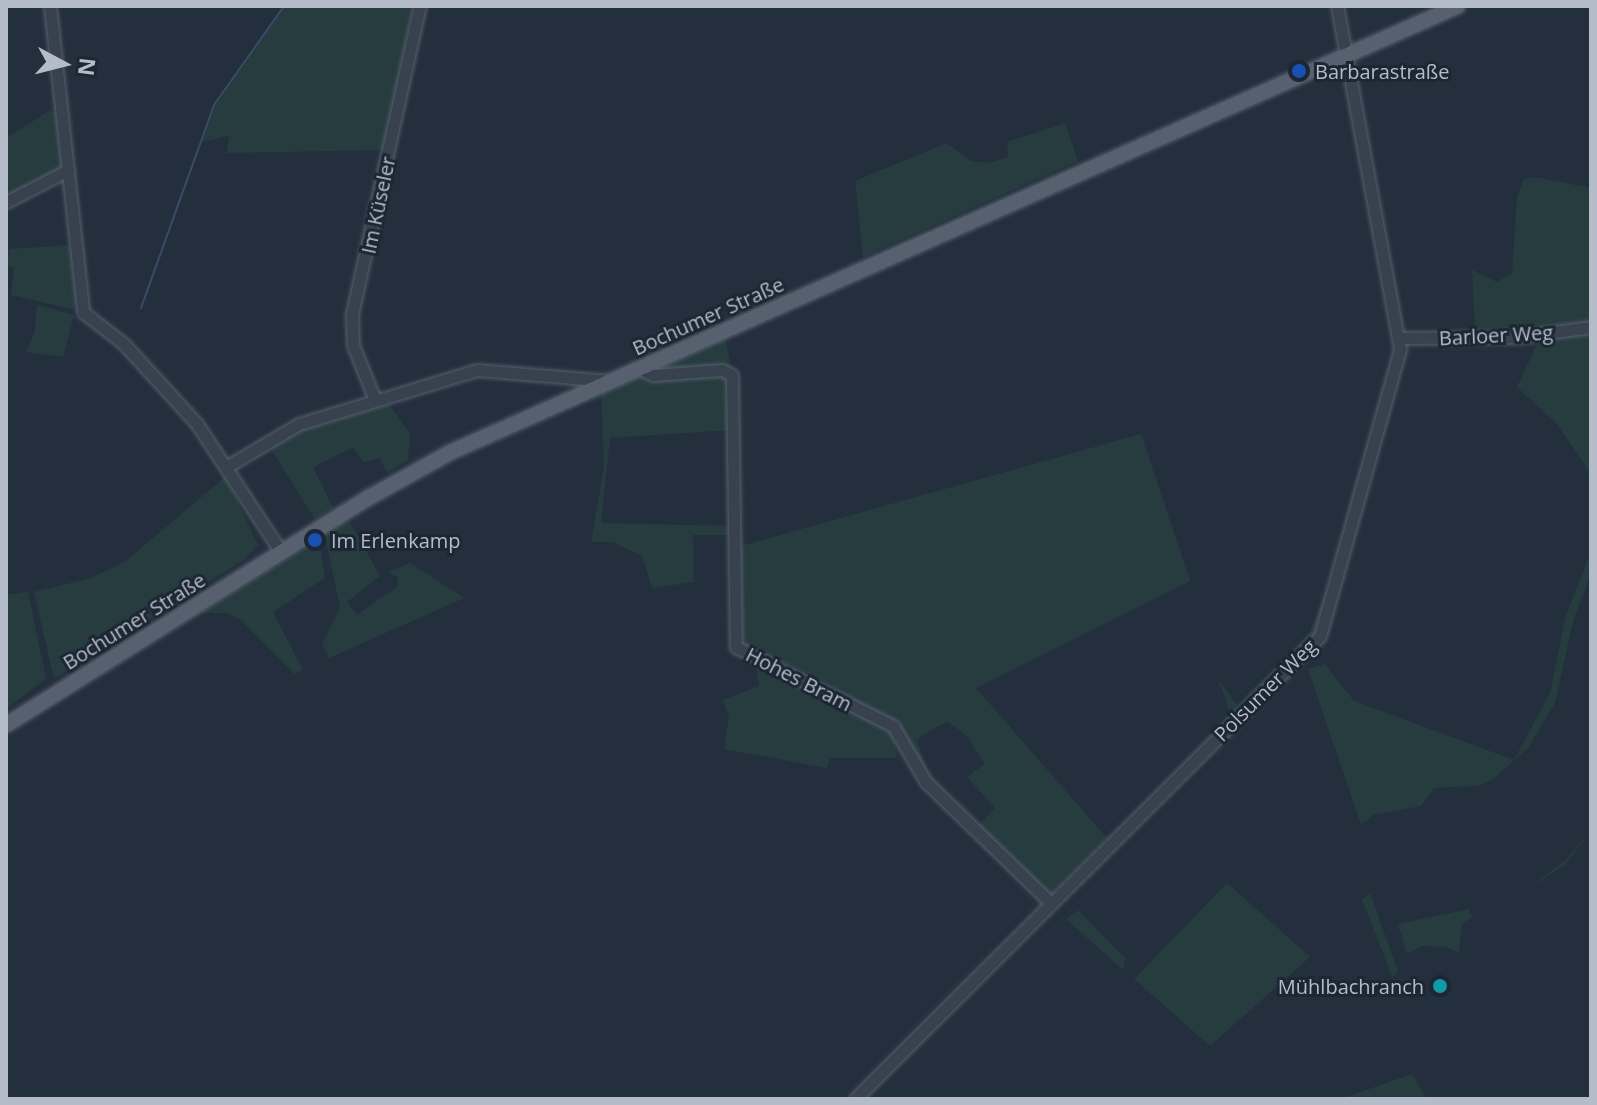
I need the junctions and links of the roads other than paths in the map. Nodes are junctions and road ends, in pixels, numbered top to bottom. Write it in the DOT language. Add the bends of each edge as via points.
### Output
graph roads {
  1 [pos="50,6"];
  2 [pos="420,6"];
  3 [pos="1337,6"];
  4 [pos="1458,6"];
  5 [pos="1347,54"];
  6 [pos="68,170"];
  7 [pos="6,202"];
  8 [pos="1591,327"];
  9 [pos="1400,338"];
  10 [pos="639,368"];
  11 [pos="611,381"];
  12 [pos="375,400"];
  13 [pos="226,467"];
  14 [pos="281,552"];
  15 [pos="6,725"];
  16 [pos="1051,903"];
  17 [pos="855,1099"];
  1 -- 6 [label="street"];
  2 -- 12 [label="street, Im Küseler" via="352,314 353,345"];
  3 -- 5 [label="street"];
  4 -- 5 [label="main road, Bochumer Straße"];
  5 -- 9 [label="street, Polsumer Weg"];
  5 -- 10 [label="main road, Bochumer Straße"];
  6 -- 7 [label="street"];
  6 -- 13 [label="street" via="83,312 124,344 197,424"];
  8 -- 9 [label="street, Barloer Weg" via="1517,337"];
  9 -- 16 [label="street, Polsumer Weg" via="1320,636"];
  10 -- 11 [label="main road, Bochumer Straße"];
  10 -- 16 [label="street, Hohes Bram" via="653,375 722,370 732,375 736,647 893,726 926,782"];
  11 -- 12 [label="street" via="477,370"];
  11 -- 14 [label="main road, Bochumer Straße" via="451,452"];
  12 -- 13 [label="street" via="299,424"];
  13 -- 14 [label="street"];
  14 -- 15 [label="main road, Bochumer Straße"];
  16 -- 17 [label="street, Polsumer Weg"];
}
